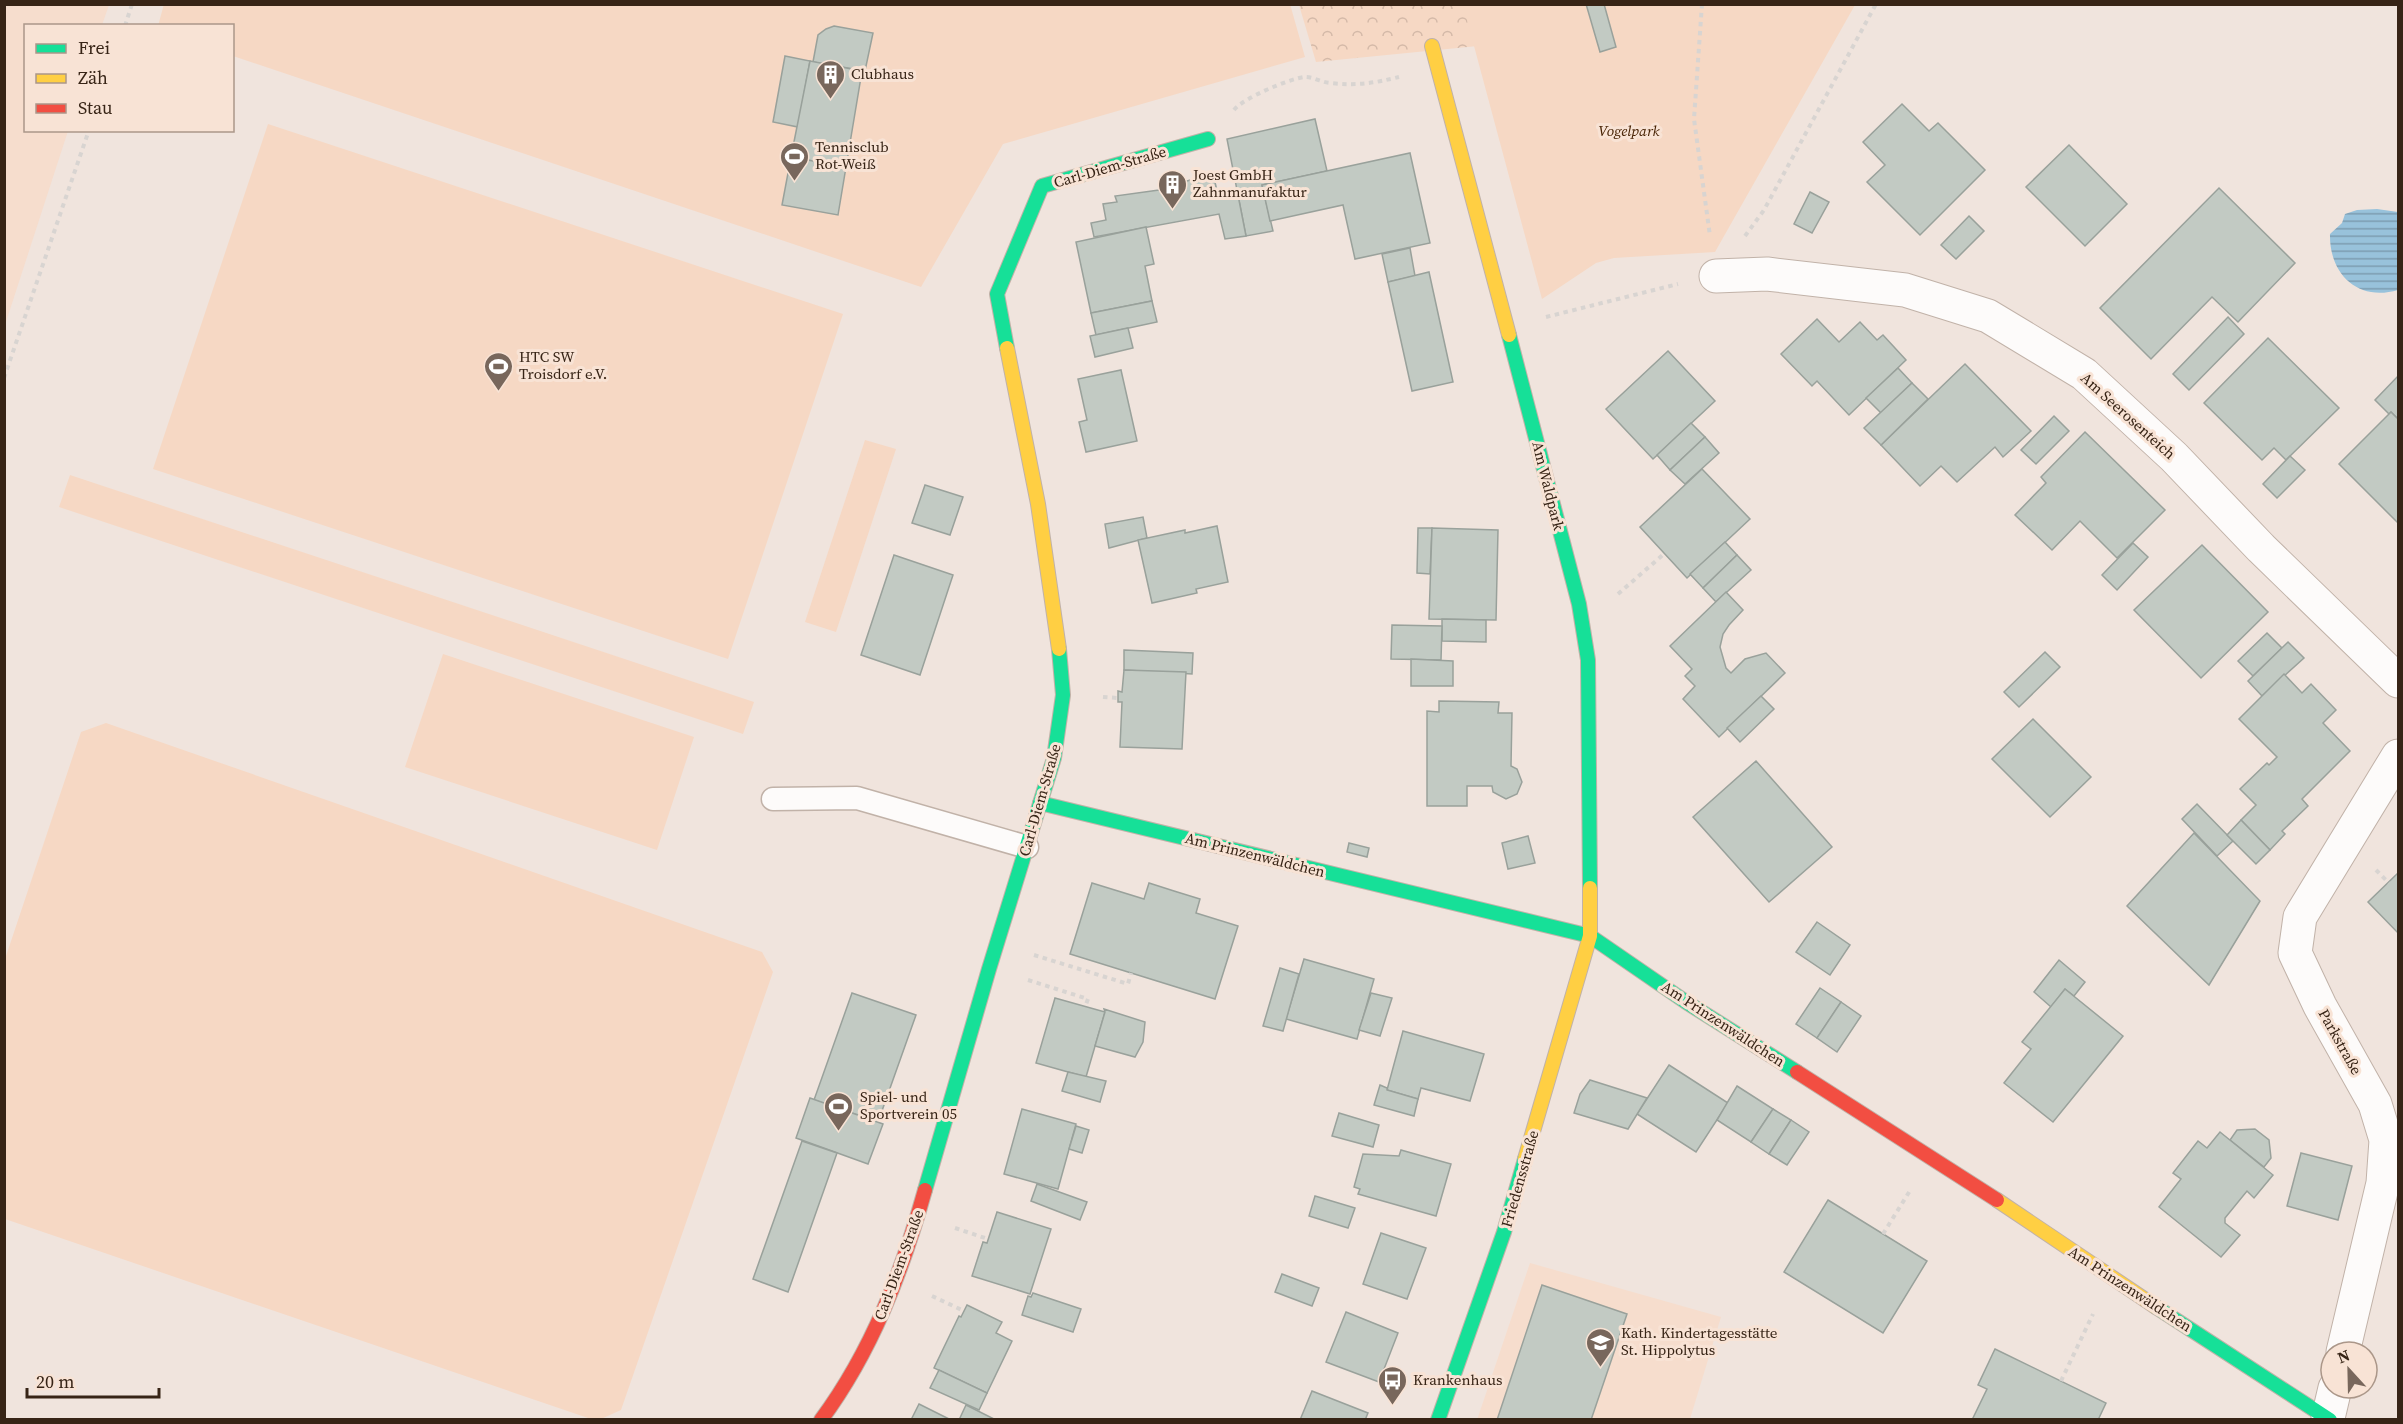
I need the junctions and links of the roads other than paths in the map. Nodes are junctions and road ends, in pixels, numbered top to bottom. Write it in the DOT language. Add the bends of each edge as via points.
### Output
graph roads {
  1 [pos="1432,46"];
  2 [pos="1208,139"];
  3 [pos="1716,276"];
  4 [pos="2398,681"];
  5 [pos="2398,756"];
  6 [pos="773,799"];
  7 [pos="1040,803"];
  8 [pos="1027,847"];
  9 [pos="1590,936"];
  10 [pos="2346,1340"];
  11 [pos="2331,1408"];
  12 [pos="821,1419"];
  13 [pos="1438,1419"];
  1 -- 9 [label="street, Am Waldpark" via="1579,604 1588,660"];
  2 -- 7 [label="street, Carl-Diem-Straße" via="1042,186 997,294 1038,504 1063,695 1054,758"];
  3 -- 4 [label="street, Am Seerosenteich" via="1767,274 1905,290 1988,316 2084,374 2174,457"];
  5 -- 10 [label="street, Parkstraße" via="2300,917 2295,953 2375,1104 2386,1140 2383,1183"];
  6 -- 8 [label="lane" via="857,798"];
  7 -- 8 [label="street, Carl-Diem-Straße"];
  7 -- 9 [label="street, Am Prinzenwäldchen"];
  8 -- 12 [label="street, Carl-Diem-Straße" via="897,1280 871,1339"];
  9 -- 11 [label="street, Am Prinzenwäldchen" via="1686,1002 1931,1156 2110,1277"];
  9 -- 13 [label="street, Friedensstraße" via="1504,1232"];
}
